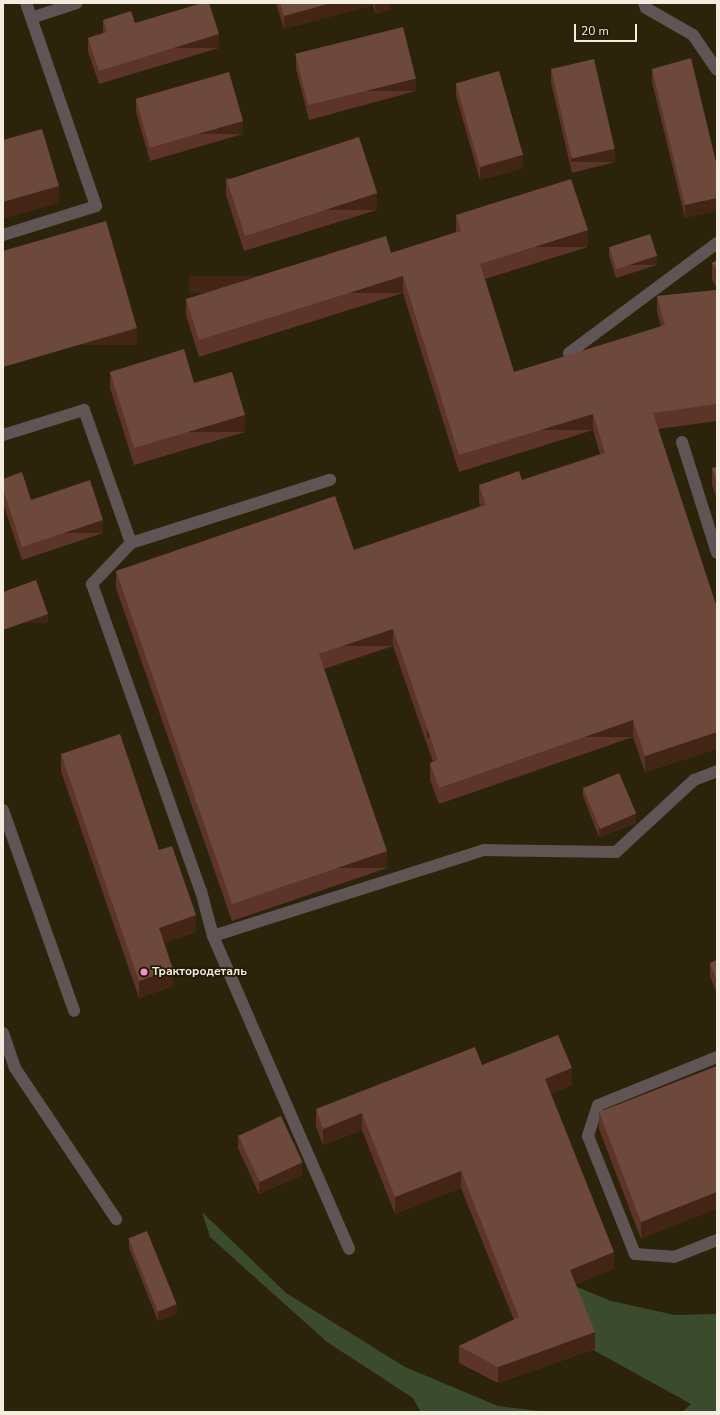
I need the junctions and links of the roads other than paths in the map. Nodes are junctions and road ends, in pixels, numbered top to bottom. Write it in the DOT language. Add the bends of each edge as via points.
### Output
graph roads {
  1 [pos="26,3"];
  2 [pos="77,3"];
  3 [pos="644,3"];
  4 [pos="31,18"];
  5 [pos="717,70"];
  6 [pos="3,234"];
  7 [pos="717,243"];
  8 [pos="569,353"];
  9 [pos="3,435"];
  10 [pos="682,442"];
  11 [pos="330,480"];
  12 [pos="131,543"];
  13 [pos="717,553"];
  14 [pos="717,771"];
  15 [pos="3,810"];
  16 [pos="213,936"];
  17 [pos="74,1010"];
  18 [pos="3,1033"];
  19 [pos="717,1057"];
  20 [pos="116,1219"];
  21 [pos="717,1240"];
  22 [pos="349,1249"];
  1 -- 4 [label="street"];
  2 -- 4 [label="street"];
  3 -- 5 [label="street" via="646,8 693,35"];
  4 -- 6 [label="street" via="96,206"];
  7 -- 8 [label="street"];
  9 -- 12 [label="street" via="84,410"];
  10 -- 13 [label="street"];
  11 -- 12 [label="street"];
  12 -- 16 [label="street" via="92,584 201,891"];
  14 -- 16 [label="street" via="694,780 616,852 484,850"];
  15 -- 17 [label="street"];
  16 -- 22 [label="street"];
  18 -- 20 [label="street" via="15,1068"];
  19 -- 21 [label="street" via="598,1105 588,1136 635,1254 674,1257"];
}
